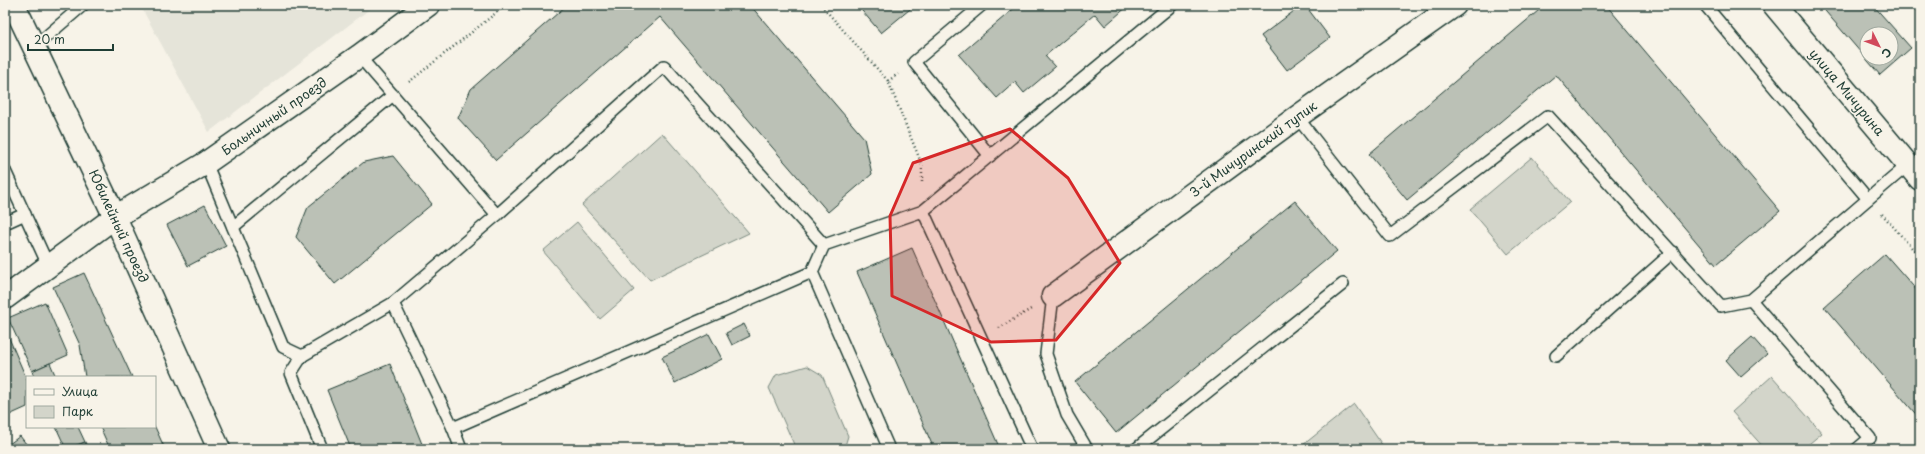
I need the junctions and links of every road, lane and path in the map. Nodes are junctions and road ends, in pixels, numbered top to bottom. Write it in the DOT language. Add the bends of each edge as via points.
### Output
graph roads {
  1 [pos="14,5"];
  2 [pos="83,5"];
  3 [pos="428,5"];
  4 [pos="506,5"];
  5 [pos="821,5"];
  6 [pos="982,5"];
  7 [pos="1172,5"];
  8 [pos="1455,5"];
  9 [pos="1705,5"];
  10 [pos="1774,5"];
  11 [pos="34,47"];
  12 [pos="359,56"];
  13 [pos="393,95"];
  14 [pos="1297,117"];
  15 [pos="990,156"];
  16 [pos="206,164"];
  17 [pos="5,171"];
  18 [pos="1914,172"];
  19 [pos="1868,199"];
  20 [pos="923,211"];
  21 [pos="25,214"];
  22 [pos="497,215"];
  23 [pos="115,217"];
  24 [pos="5,223"];
  25 [pos="233,227"];
  26 [pos="824,245"];
  27 [pos="1673,252"];
  28 [pos="1920,257"];
  29 [pos="48,265"];
  30 [pos="812,272"];
  31 [pos="1344,284"];
  32 [pos="1053,296"];
  33 [pos="5,298"];
  34 [pos="1751,300"];
  35 [pos="393,303"];
  36 [pos="982,338"];
  37 [pos="302,356"];
  38 [pos="1556,356"];
  39 [pos="453,428"];
  40 [pos="219,449"];
  41 [pos="322,449"];
  42 [pos="461,449"];
  43 [pos="889,449"];
  44 [pos="1032,449"];
  45 [pos="1087,449"];
  46 [pos="1136,449"];
  47 [pos="1857,449"];
  1 -- 11 [label="street, Юбилейный проезд"];
  2 -- 11 [label="lane"];
  3 -- 12 [label="street, Больничный проезд"];
  4 -- 13 [label="path"];
  5 -- 20 [label="path" via="888,81 922,165"];
  6 -- 15 [label="lane" via="914,62"];
  7 -- 15 [label="lane"];
  8 -- 14 [label="street, 3-й Мичуринский тупик"];
  9 -- 19 [label="lane"];
  10 -- 18 [label="street, улица Мичурина"];
  11 -- 23 [label="street, Юбилейный проезд"];
  12 -- 13 [label="lane"];
  12 -- 16 [label="street, Больничный проезд"];
  13 -- 22 [label="lane"];
  13 -- 25 [label="lane"];
  14 -- 27 [label="lane" via="1390,236 1548,116"];
  14 -- 32 [label="street, 3-й Мичуринский тупик"];
  15 -- 20 [label="lane"];
  16 -- 23 [label="street, Больничный проезд"];
  16 -- 25 [label="lane"];
  17 -- 21 [label="lane"];
  18 -- 19 [label="lane"];
  19 -- 28 [label="path"];
  19 -- 34 [label="lane"];
  20 -- 26 [label="lane"];
  20 -- 36 [label="lane"];
  21 -- 24 [label="lane"];
  21 -- 29 [label="lane"];
  22 -- 26 [label="lane" via="664,66"];
  22 -- 35 [label="lane"];
  23 -- 29 [label="street, Больничный проезд"];
  23 -- 40 [label="street, Юбилейный проезд"];
  25 -- 37 [label="lane" via="283,347"];
  26 -- 30 [label="lane"];
  27 -- 34 [label="lane" via="1721,306"];
  27 -- 38 [label="lane"];
  29 -- 33 [label="street, Больничный проезд"];
  30 -- 39 [label="lane"];
  30 -- 43 [label="lane"];
  31 -- 46 [label="lane"];
  32 -- 36 [label="path"];
  32 -- 45 [label="lane" via="1046,354 1067,415"];
  34 -- 47 [label="lane" via="1870,438"];
  35 -- 37 [label="lane"];
  35 -- 39 [label="lane"];
  36 -- 44 [label="lane"];
  37 -- 41 [label="lane" via="291,373"];
  39 -- 42 [label="lane"];
}
